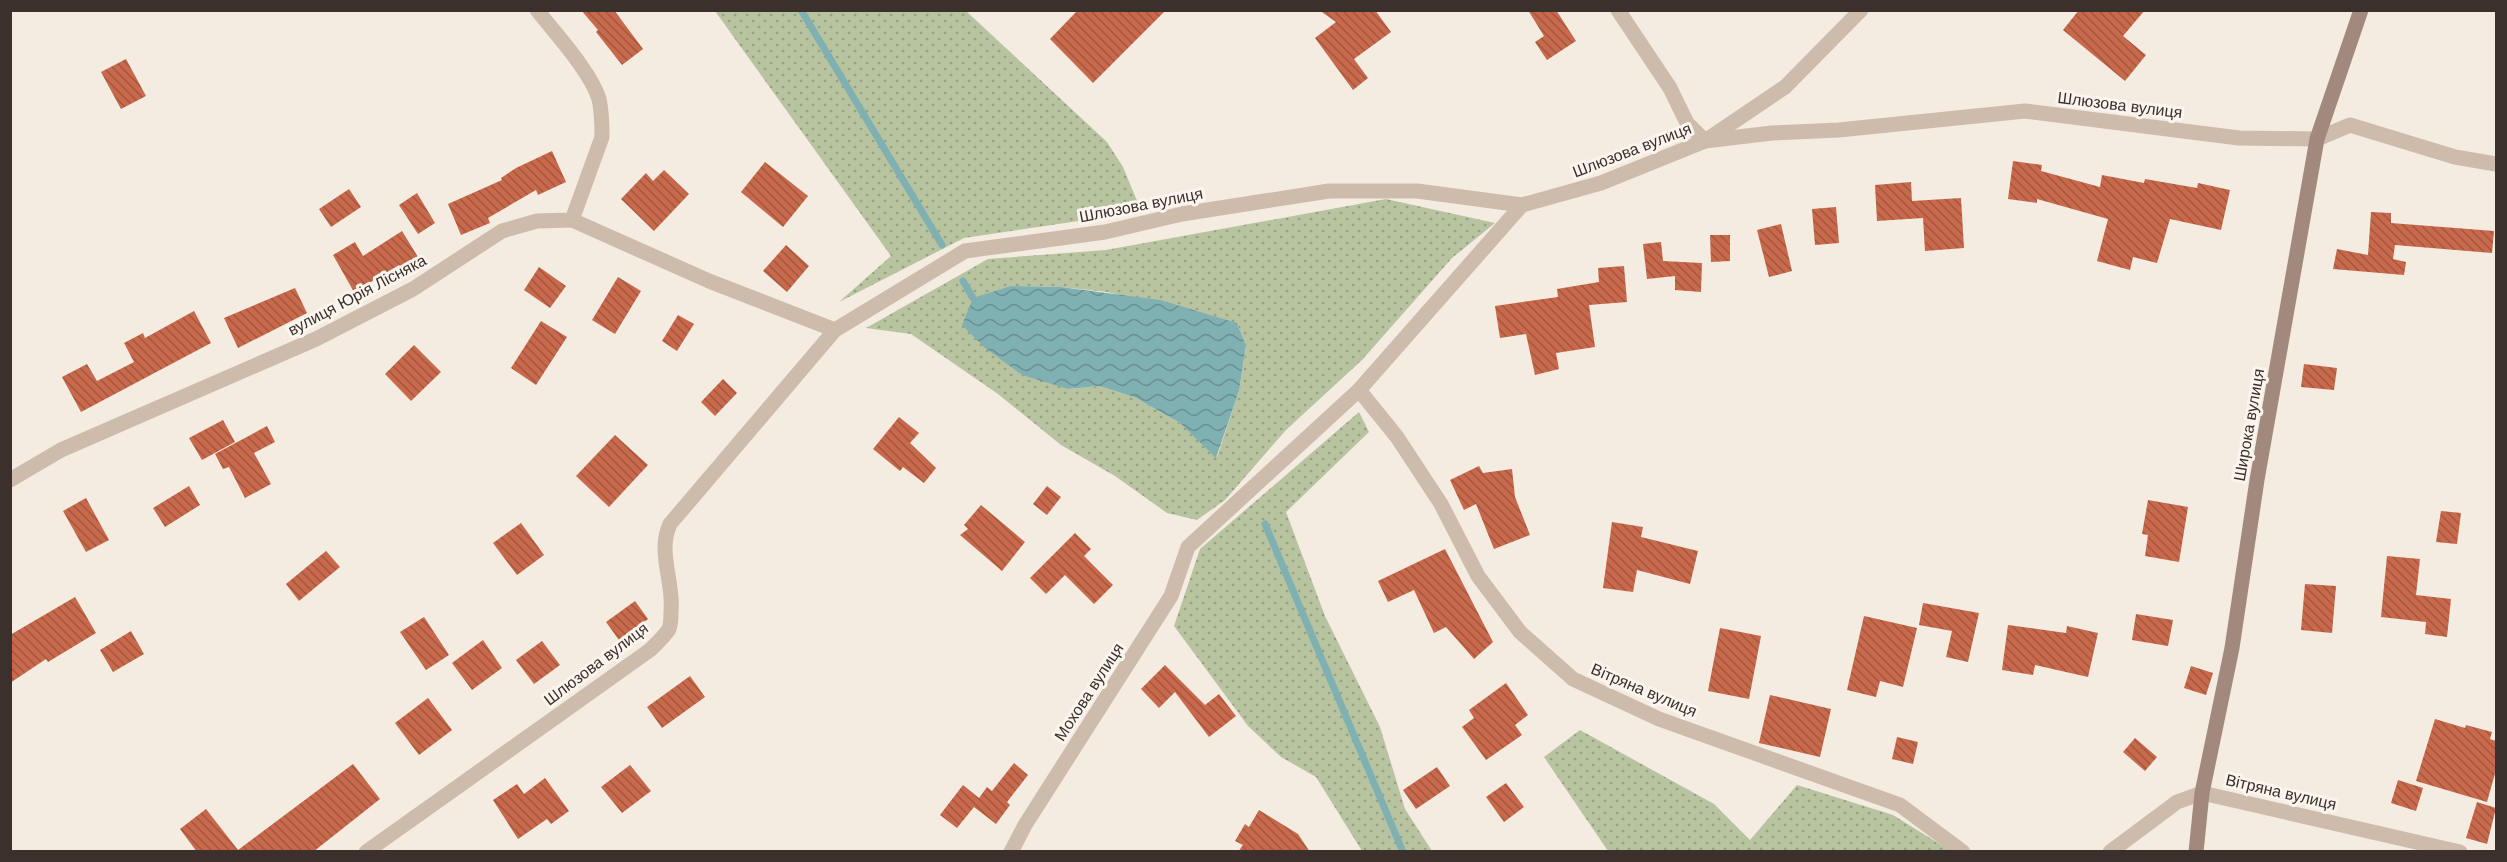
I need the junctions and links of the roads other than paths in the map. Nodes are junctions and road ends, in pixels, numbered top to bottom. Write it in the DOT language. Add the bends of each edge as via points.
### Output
graph roads {
  1 [pos="537,10"];
  2 [pos="1618,10"];
  3 [pos="1861,10"];
  4 [pos="2361,10"];
  5 [pos="2317,139"];
  6 [pos="1705,141"];
  7 [pos="2496,165"];
  8 [pos="1522,205"];
  9 [pos="572,220"];
  10 [pos="835,330"];
  11 [pos="1359,390"];
  12 [pos="10,480"];
  13 [pos="2202,793"];
  14 [pos="366,852"];
  15 [pos="1011,852"];
  16 [pos="1964,852"];
  17 [pos="2110,852"];
  18 [pos="2196,852"];
  19 [pos="2460,852"];
  1 -- 9 [label="street" via="578,62 598,98 602,137"];
  2 -- 6 [label="street" via="1670,88 1687,123"];
  3 -- 6 [label="street" via="1785,87"];
  4 -- 5 [label="main road, Широка вулиця"];
  5 -- 6 [label="street, Шлюзова вулиця" via="2239,138 2025,111"];
  5 -- 7 [label="street, Шлюзова вулиця" via="2350,125 2455,158"];
  5 -- 13 [label="main road, Широка вулиця" via="2257,480 2232,648"];
  6 -- 8 [label="street, Шлюзова вулиця" via="1601,183"];
  8 -- 10 [label="street, Шлюзова вулиця" via="1417,191 1329,191 1182,214 1105,232 965,251"];
  8 -- 11 [label="street"];
  9 -- 10 [label="street" via="709,281"];
  9 -- 12 [label="street, вулиця Юрія Лісняка" via="537,221 502,231 413,289 316,339 61,450"];
  10 -- 14 [label="street, Шлюзова вулиця" via="670,524 664,549 672,597 670,627 661,640"];
  11 -- 15 [label="street, Мохова вулиця" via="1188,547 1171,596 1024,825"];
  11 -- 16 [label="street, Вітряна вулиця" via="1397,437 1441,504 1478,576 1520,632 1573,679 1659,719 1900,806"];
  13 -- 17 [label="street, Вітряна вулиця" via="2177,802"];
  13 -- 18 [label="main road, Широка вулиця"];
  13 -- 19 [label="street, Вітряна вулиця"];
}
